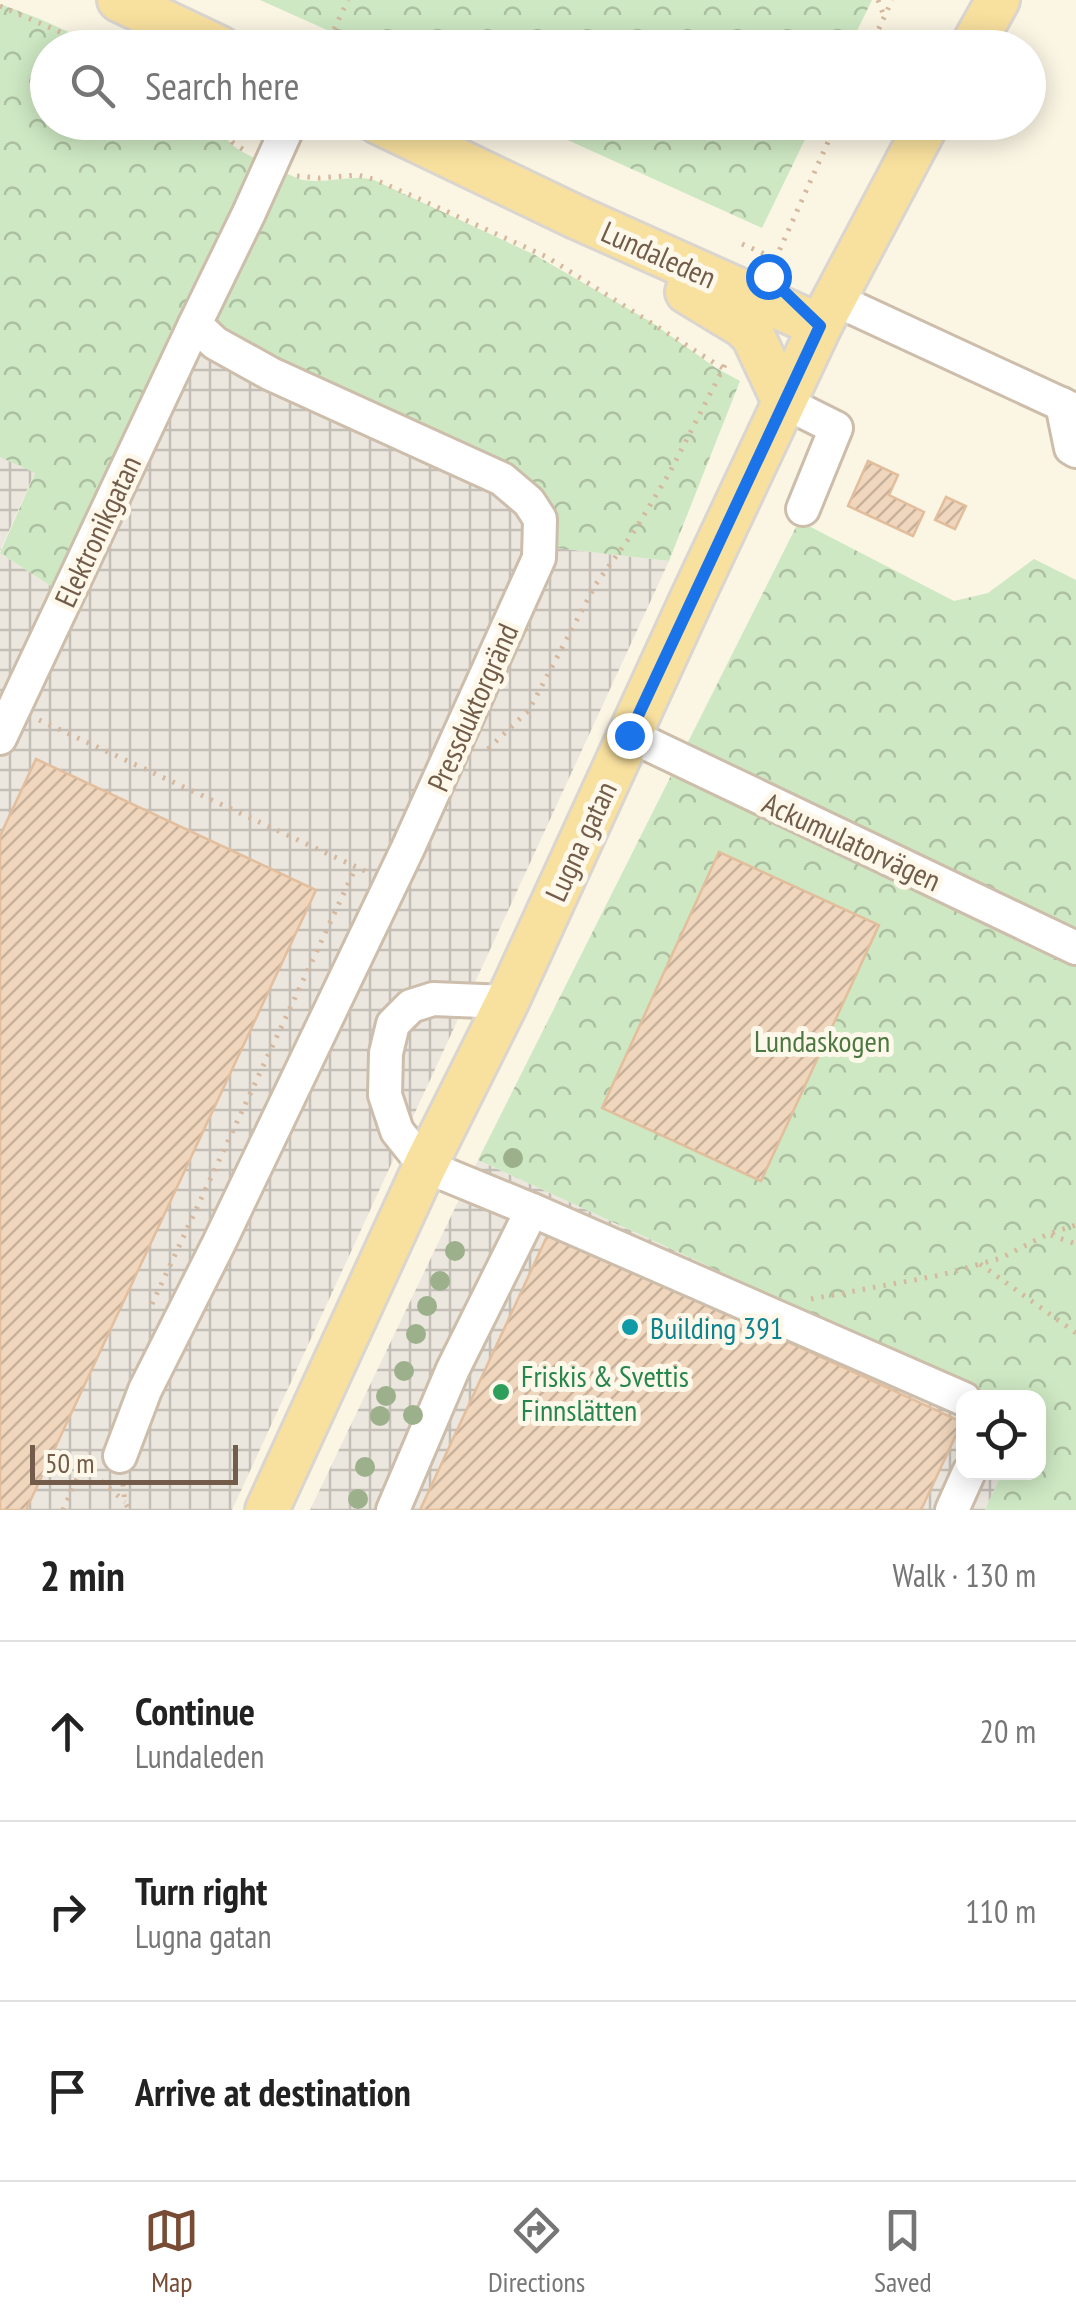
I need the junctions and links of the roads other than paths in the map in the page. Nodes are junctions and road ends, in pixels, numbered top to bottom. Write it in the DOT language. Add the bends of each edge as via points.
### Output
graph roads {
  1 [pos="119,0"];
  2 [pos="998,0"];
  3 [pos="182,30"];
  4 [pos="981,30"];
  5 [pos="282,140"];
  6 [pos="416,140"];
  7 [pos="918,140"];
  8 [pos="576,217"];
  9 [pos="827,313"];
  10 [pos="194,324"];
  11 [pos="784,402"];
  12 [pos="1069,407"];
  13 [pos="1076,450"];
  14 [pos="803,508"];
  15 [pos="7,723"];
  16 [pos="629,735"];
  17 [pos="1076,948"];
  18 [pos="507,1002"];
  19 [pos="425,1166"];
  20 [pos="532,1210"];
  21 [pos="956,1396"];
  22 [pos="105,1452"];
  23 [pos="965,1480"];
  24 [pos="268,1510"];
  25 [pos="394,1510"];
  26 [pos="952,1510"];
  1 -- 3 [label="main road"];
  2 -- 4 [label="main road"];
  5 -- 10 [label="street"];
  6 -- 8 [label="main road, Lundaleden"];
  7 -- 9 [label="main road, Lugna gatan"];
  8 -- 9 [label="main road, Lundaleden"];
  8 -- 11 [label="main road, Lundaleden" via="595,237 743,326"];
  9 -- 11 [label="main road, Lugna gatan"];
  9 -- 12 [label="street, Lundaleden"];
  10 -- 15 [label="street, Elektronikgatan"];
  10 -- 22 [label="street, Pressduktorgränd" via="215,344 271,374 502,479 529,502 541,525 539,558 408,848 146,1390"];
  11 -- 14 [label="street" via="844,430"];
  11 -- 16 [label="main road, Lugna gatan"];
  12 -- 13 [label="street"];
  16 -- 17 [label="street, Ackumulatorvägen"];
  16 -- 18 [label="main road, Lugna gatan"];
  18 -- 19 [label="main road, Lugna gatan"];
  18 -- 19 [label="street" via="433,999 411,1006 393,1024 385,1095 396,1131"];
  19 -- 20 [label="street"];
  19 -- 24 [label="main road, Lugna gatan"];
  20 -- 21 [label="street"];
  20 -- 25 [label="street" via="453,1369"];
  23 -- 26 [label="street"];
}
